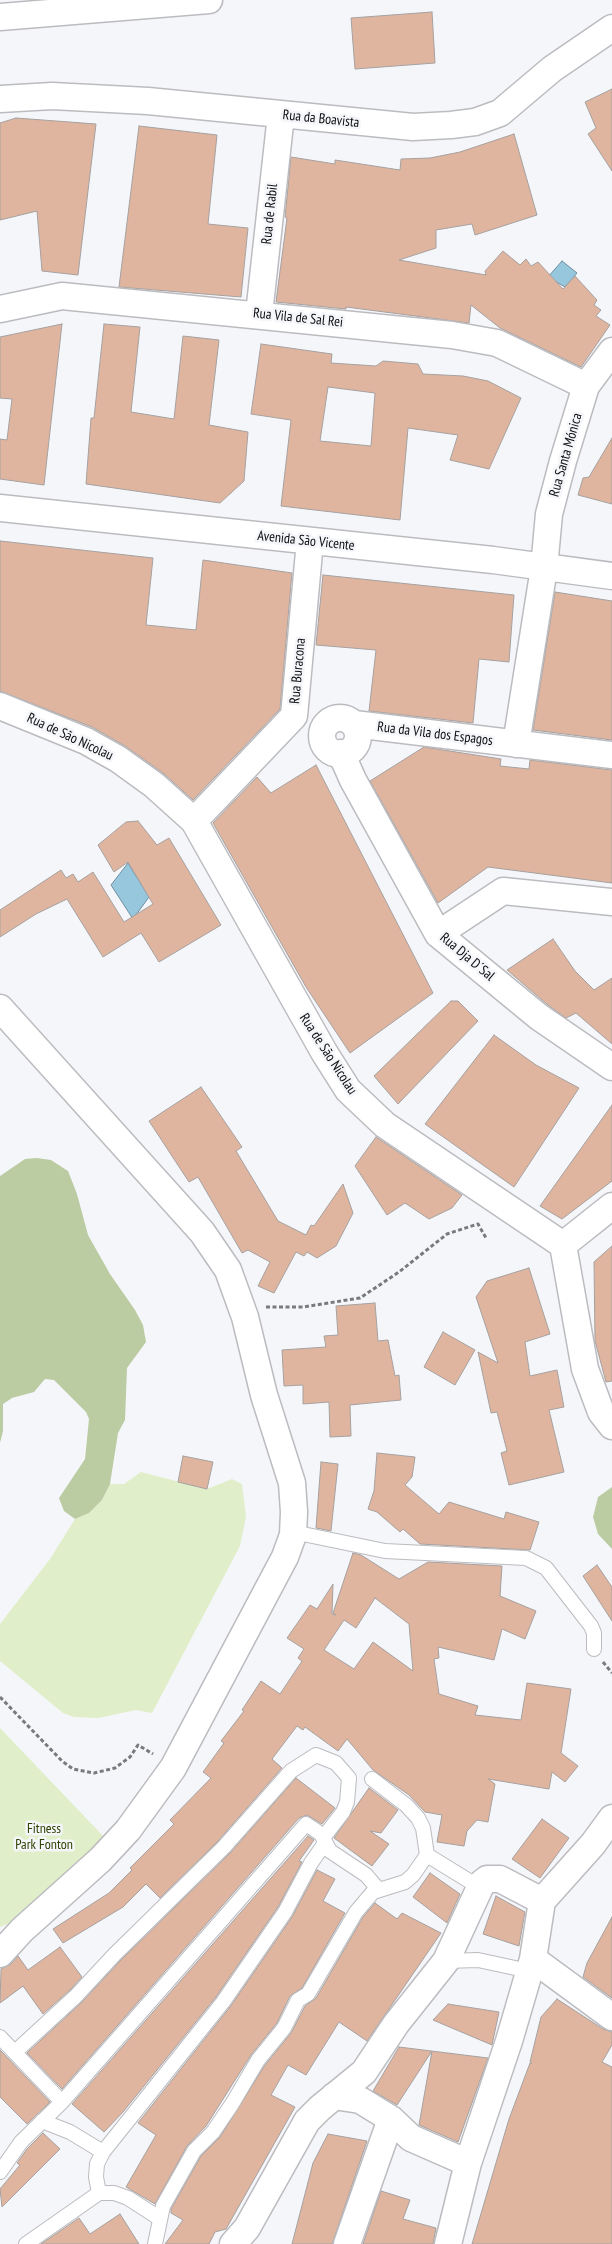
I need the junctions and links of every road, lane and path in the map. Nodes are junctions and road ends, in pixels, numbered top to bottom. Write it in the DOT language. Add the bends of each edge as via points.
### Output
graph roads {
  1 [pos="209,0"];
  2 [pos="65,6"];
  3 [pos="0,18"];
  4 [pos="612,28"];
  5 [pos="0,99"];
  6 [pos="281,115"];
  7 [pos="0,309"];
  8 [pos="259,314"];
  9 [pos="612,351"];
  10 [pos="586,386"];
  11 [pos="0,508"];
  12 [pos="310,541"];
  13 [pos="544,568"];
  14 [pos="612,576"];
  15 [pos="0,706"];
  16 [pos="294,716"];
  17 [pos="354,724"];
  18 [pos="325,726"];
  19 [pos="516,744"];
  20 [pos="341,753"];
  21 [pos="612,755"];
  22 [pos="194,822"];
  23 [pos="612,902"];
  24 [pos="438,934"];
  25 [pos="0,1008"];
  26 [pos="612,1067"];
  27 [pos="612,1206"];
  28 [pos="486,1238"];
  29 [pos="563,1245"];
  30 [pos="242,1308"];
  31 [pos="612,1426"];
  32 [pos="293,1532"];
  33 [pos="594,1649"];
  34 [pos="0,1697"];
  35 [pos="159,1758"];
  36 [pos="372,1779"];
  37 [pos="612,1818"];
  38 [pos="324,1840"];
  39 [pos="427,1855"];
  40 [pos="479,1887"];
  41 [pos="378,1890"];
  42 [pos="542,1901"];
  43 [pos="11,1933"];
  44 [pos="0,1954"];
  45 [pos="446,1961"];
  46 [pos="531,1965"];
  47 [pos="612,2017"];
  48 [pos="0,2038"];
  49 [pos="14,2052"];
  50 [pos="334,2096"];
  51 [pos="62,2102"];
  52 [pos="391,2119"];
  53 [pos="42,2120"];
  54 [pos="103,2152"];
  55 [pos="468,2163"];
  56 [pos="0,2172"];
  57 [pos="99,2193"];
  58 [pos="159,2218"];
  59 [pos="26,2244"];
  60 [pos="154,2244"];
  61 [pos="233,2244"];
  62 [pos="347,2244"];
  63 [pos="448,2244"];
  1 -- 2 [label="street"];
  2 -- 3 [label="street"];
  4 -- 6 [label="street, Rua da Boavista" via="552,69 500,112 475,122 413,128"];
  5 -- 6 [label="street, Rua da Boavista" via="52,96 148,101"];
  6 -- 8 [label="street, Rua de Rabil"];
  7 -- 8 [label="street, Rua Vila de Sal Rei" via="62,296"];
  8 -- 10 [label="street, Rua Vila de Sal Rei" via="497,343"];
  9 -- 10 [label="street, Rua Santa Mónica"];
  10 -- 13 [label="street, Rua Santa Mónica" via="550,514"];
  11 -- 12 [label="street, Avenida São Vicente"];
  12 -- 13 [label="street, Avenida São Vicente"];
  12 -- 16 [label="street, Rua Buracona"];
  13 -- 14 [label="street, Avenida São Vicente"];
  13 -- 19 [label="street, Rua Santa Mónica"];
  15 -- 22 [label="street, Rua de São Nicolau" via="86,741 118,759 154,785"];
  16 -- 18 [label="street"];
  16 -- 22 [label="street, Rua Buracona"];
  17 -- 18 [label="street" via="339,718"];
  17 -- 19 [label="street, Rua da Vila dos Espagos"];
  17 -- 20 [label="street" via="358,735 355,745"];
  18 -- 20 [label="street" via="323,742 330,751"];
  19 -- 21 [label="street, Rua da Vila dos Espagos"];
  20 -- 24 [label="street, Rua Dja D´Sal"];
  22 -- 29 [label="street, Rua de São Nicolau" via="348,1090 385,1125"];
  23 -- 24 [label="street" via="503,892"];
  24 -- 26 [label="street, Rua Dja D´Sal" via="540,1016"];
  25 -- 30 [label="street" via="202,1232 228,1270"];
  27 -- 29 [label="street"];
  28 -- 30 [label="path" via="478,1224 447,1234 360,1298 303,1307"];
  29 -- 31 [label="street" via="585,1369 601,1412"];
  30 -- 32 [label="street" via="264,1395 292,1483"];
  32 -- 33 [label="lane" via="385,1551 526,1558 546,1568 591,1626"];
  32 -- 43 [label="street" via="286,1557 173,1768 128,1830 100,1860"];
  34 -- 35 [label="path" via="73,1769 94,1773 115,1768 130,1757 138,1744"];
  36 -- 39 [label="lane" via="406,1804 418,1818"];
  37 -- 42 [label="street"];
  38 -- 41 [label="lane" via="337,1857 366,1875"];
  38 -- 49 [label="lane" via="343,1812 349,1778 336,1762 316,1755 291,1771 218,1853 70,2002"];
  38 -- 51 [label="lane" via="306,1824"];
  38 -- 54 [label="lane" via="285,1912 223,2002"];
  39 -- 40 [label="lane"];
  39 -- 41 [label="lane" via="405,1882"];
  40 -- 42 [label="street" via="487,1879 500,1879"];
  40 -- 45 [label="street"];
  41 -- 58 [label="lane" via="360,1906 308,1994 298,2000 284,2028 258,2060 213,2132 194,2151"];
  42 -- 46 [label="street"];
  43 -- 44 [label="street"];
  45 -- 46 [label="lane" via="478,1960"];
  45 -- 50 [label="street" via="396,2024 364,2072"];
  46 -- 47 [label="street"];
  46 -- 55 [label="street"];
  48 -- 49 [label="lane"];
  49 -- 51 [label="lane"];
  50 -- 52 [label="street" via="360,2100"];
  50 -- 61 [label="street" via="307,2121 247,2228"];
  51 -- 53 [label="lane"];
  52 -- 55 [label="street" via="410,2138"];
  52 -- 62 [label="street"];
  53 -- 54 [label="lane"];
  53 -- 56 [label="lane" via="21,2142"];
  54 -- 57 [label="lane" via="97,2164"];
  55 -- 63 [label="street"];
  57 -- 58 [label="lane" via="114,2192"];
  57 -- 59 [label="lane"];
  58 -- 60 [label="lane"];
}
